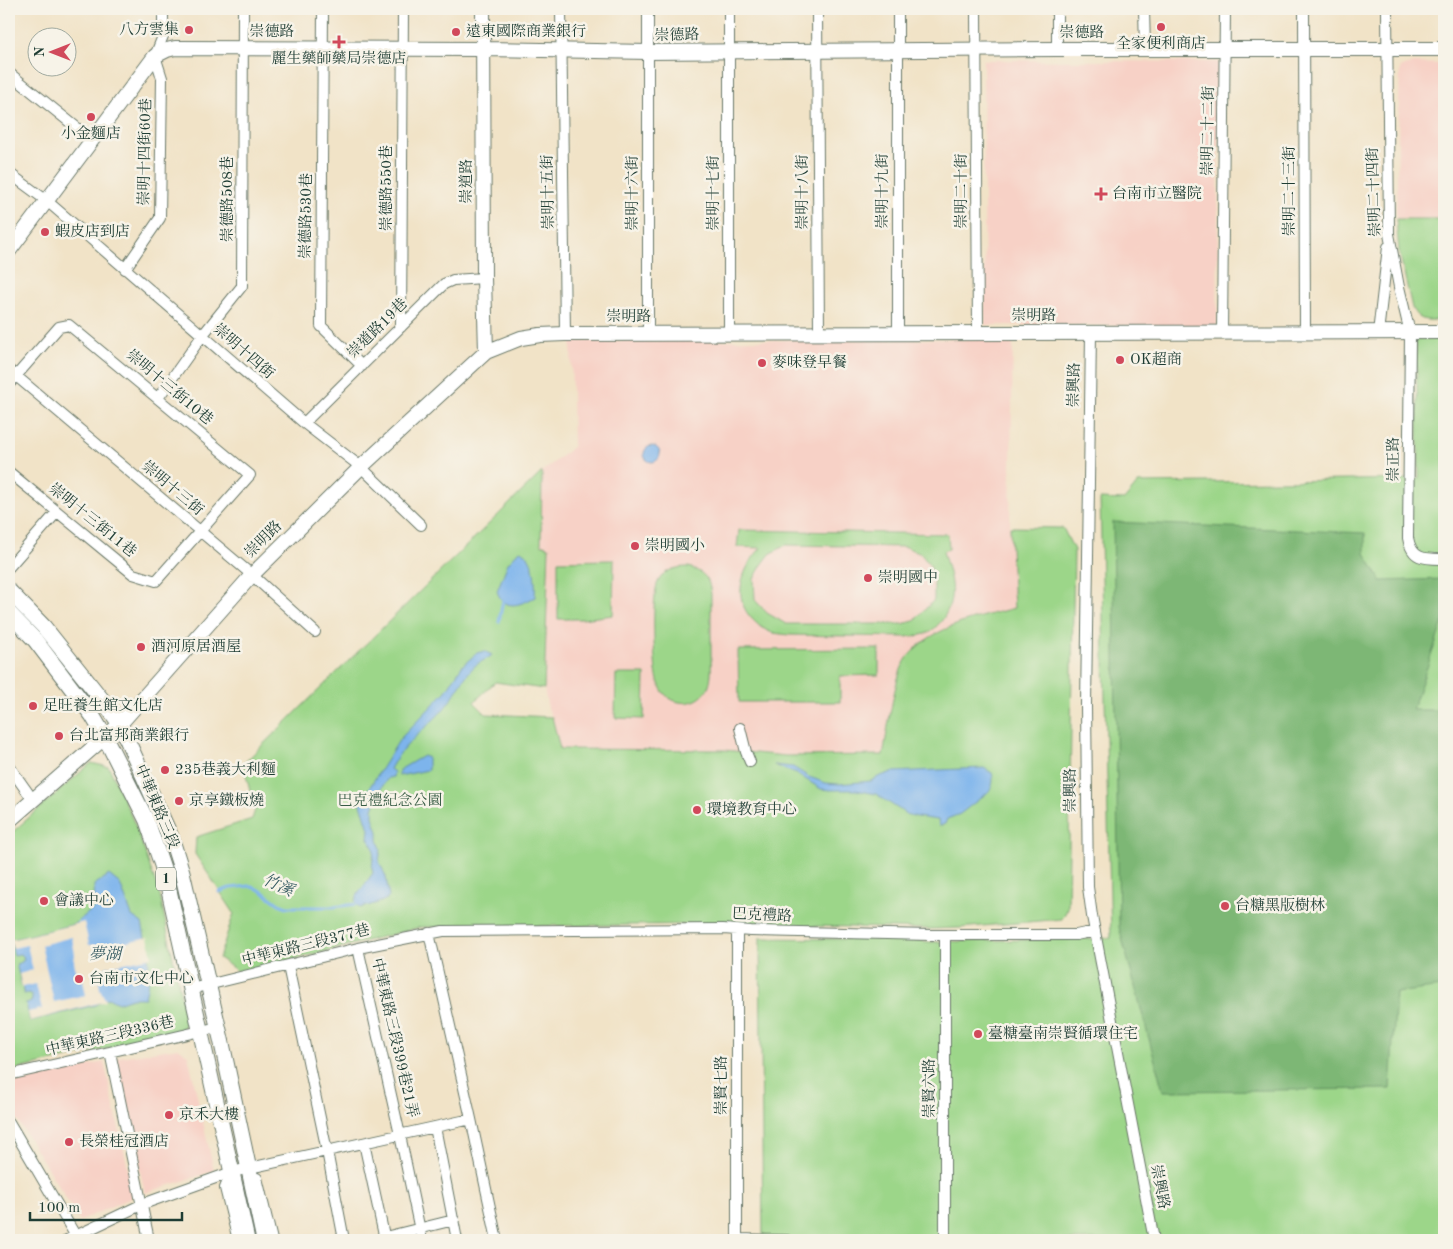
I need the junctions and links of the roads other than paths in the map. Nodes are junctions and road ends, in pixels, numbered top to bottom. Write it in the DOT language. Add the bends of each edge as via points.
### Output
graph roads {
  1 [pos="163,9"];
  2 [pos="243,9"];
  3 [pos="323,9"];
  4 [pos="403,9"];
  5 [pos="483,9"];
  6 [pos="561,9"];
  7 [pos="648,9"];
  8 [pos="729,9"];
  9 [pos="817,9"];
  10 [pos="898,9"];
  11 [pos="976,9"];
  12 [pos="1057,9"];
  13 [pos="1144,9"];
  14 [pos="1225,9"];
  15 [pos="1304,9"];
  16 [pos="1387,9"];
  17 [pos="324,48"];
  18 [pos="1224,48"];
  19 [pos="244,49"];
  20 [pos="404,49"];
  21 [pos="483,49"];
  22 [pos="976,49"];
  23 [pos="1057,49"];
  24 [pos="1145,49"];
  25 [pos="1304,49"];
  26 [pos="1387,49"];
  27 [pos="1444,49"];
  28 [pos="898,50"];
  29 [pos="562,51"];
  30 [pos="729,51"];
  31 [pos="817,51"];
  32 [pos="648,52"];
  33 [pos="155,56"];
  34 [pos="9,73"];
  35 [pos="92,140"];
  36 [pos="9,173"];
  37 [pos="47,201"];
  38 [pos="1389,234"];
  39 [pos="9,251"];
  40 [pos="125,269"];
  41 [pos="484,278"];
  42 [pos="401,327"];
  43 [pos="978,332"];
  44 [pos="1444,332"];
  45 [pos="648,333"];
  46 [pos="819,333"];
  47 [pos="898,333"];
  48 [pos="1091,333"];
  49 [pos="1305,333"];
  50 [pos="1378,333"];
  51 [pos="1410,333"];
  52 [pos="565,334"];
  53 [pos="729,334"];
  54 [pos="1222,334"];
  55 [pos="202,336"];
  56 [pos="486,352"];
  57 [pos="362,366"];
  58 [pos="11,377"];
  59 [pos="158,398"];
  60 [pos="304,423"];
  61 [pos="361,467"];
  62 [pos="9,472"];
  63 [pos="57,512"];
  64 [pos="421,525"];
  65 [pos="200,532"];
  66 [pos="1444,559"];
  67 [pos="9,567"];
  68 [pos="252,575"];
  69 [pos="9,591"];
  70 [pos="9,613"];
  71 [pos="315,632"];
  72 [pos="120,724"];
  73 [pos="740,728"];
  74 [pos="105,737"];
  75 [pos="750,762"];
  76 [pos="9,766"];
  77 [pos="34,800"];
  78 [pos="9,821"];
  79 [pos="737,930"];
  80 [pos="1095,931"];
  81 [pos="429,933"];
  82 [pos="945,935"];
  83 [pos="358,948"];
  84 [pos="288,966"];
  85 [pos="208,986"];
  86 [pos="191,990"];
  87 [pos="218,1027"];
  88 [pos="200,1031"];
  89 [pos="110,1052"];
  90 [pos="9,1075"];
  91 [pos="471,1119"];
  92 [pos="9,1122"];
  93 [pos="435,1127"];
  94 [pos="400,1135"];
  95 [pos="364,1143"];
  96 [pos="327,1151"];
  97 [pos="248,1168"];
  98 [pos="232,1172"];
  99 [pos="143,1204"];
  100 [pos="454,1220"];
  101 [pos="420,1227"];
  102 [pos="385,1238"];
  103 [pos="74,1239"];
  104 [pos="266,1239"];
  105 [pos="149,1240"];
  106 [pos="238,1240"];
  107 [pos="247,1240"];
  108 [pos="344,1240"];
  109 [pos="422,1240"];
  110 [pos="457,1240"];
  111 [pos="497,1240"];
  112 [pos="737,1240"];
  113 [pos="787,1240"];
  114 [pos="944,1240"];
  115 [pos="1154,1240"];
  1 -- 33 [label="street" via="163,36"];
  2 -- 19 [label="street, 崇德路508巷"];
  3 -- 17 [label="street, 崇德路530巷"];
  4 -- 20 [label="street, 崇德路550巷"];
  5 -- 21 [label="street, 崇道路"];
  6 -- 29 [label="street, 崇明十五街"];
  7 -- 32 [label="street, 崇明十六街"];
  8 -- 30 [label="street, 崇明十七街"];
  9 -- 31 [label="street, 崇明十八街"];
  10 -- 28 [label="street, 崇明十九街"];
  11 -- 22 [label="street, 崇明二十街"];
  12 -- 23 [label="street"];
  13 -- 24 [label="street"];
  14 -- 18 [label="street, 崇明二十二街"];
  15 -- 25 [label="street, 崇明二十三街"];
  16 -- 26 [label="street, 崇明二十四街"];
  17 -- 19 [label="street, 崇德路"];
  17 -- 20 [label="street, 崇德路"];
  17 -- 57 [label="street, 崇德路530巷" via="320,326"];
  18 -- 24 [label="street, 崇德路"];
  18 -- 25 [label="street, 崇德路"];
  18 -- 54 [label="street, 崇明二十二街"];
  19 -- 33 [label="street, 崇德路" via="176,48"];
  19 -- 55 [label="street, 崇德路508巷" via="242,286"];
  20 -- 21 [label="street, 崇德路"];
  20 -- 42 [label="street, 崇德路550巷"];
  21 -- 29 [label="street, 崇德路"];
  21 -- 41 [label="street, 崇道路"];
  22 -- 23 [label="street, 崇德路"];
  22 -- 28 [label="street, 崇德路"];
  22 -- 43 [label="street, 崇明二十街"];
  23 -- 24 [label="street, 崇德路"];
  25 -- 26 [label="street, 崇德路"];
  25 -- 49 [label="street, 崇明二十三街"];
  26 -- 27 [label="street, 崇德路"];
  26 -- 38 [label="street, 崇明二十四街"];
  28 -- 31 [label="street, 崇德路"];
  28 -- 47 [label="street, 崇明十九街"];
  29 -- 32 [label="street, 崇德路"];
  29 -- 52 [label="street, 崇明十五街"];
  30 -- 31 [label="street, 崇德路"];
  30 -- 32 [label="street, 崇德路"];
  30 -- 53 [label="street, 崇明十七街"];
  31 -- 46 [label="street, 崇明十八街"];
  32 -- 45 [label="street, 崇明十六街"];
  33 -- 35 [label="street"];
  33 -- 40 [label="street, 崇明十四街60巷" via="162,78 160,218"];
  34 -- 35 [label="street"];
  35 -- 37 [label="street"];
  36 -- 37 [label="street, 崇明十四街"];
  37 -- 39 [label="street"];
  37 -- 40 [label="street, 崇明十四街"];
  38 -- 50 [label="street"];
  38 -- 51 [label="street, 崇明二十四街"];
  40 -- 55 [label="street, 崇明十四街"];
  41 -- 42 [label="street, 崇道路19巷" via="448,282"];
  41 -- 56 [label="street, 崇道路"];
  42 -- 57 [label="street, 崇道路19巷"];
  43 -- 47 [label="street, 崇明路"];
  43 -- 48 [label="street, 崇明路"];
  44 -- 51 [label="street, 崇明路"];
  45 -- 52 [label="street, 崇明路"];
  45 -- 53 [label="street, 崇明路"];
  46 -- 47 [label="street, 崇明路"];
  46 -- 53 [label="street, 崇明路"];
  48 -- 54 [label="street, 崇明路"];
  48 -- 80 [label="street, 崇興路" via="1086,787 1088,886"];
  49 -- 50 [label="street, 崇明路"];
  49 -- 54 [label="street, 崇明路"];
  50 -- 51 [label="street, 崇明路"];
  51 -- 66 [label="street, 崇正路" via="1410,546 1414,554 1422,558"];
  52 -- 56 [label="street, 崇明路" via="521,338"];
  55 -- 59 [label="street, 崇德路508巷"];
  55 -- 60 [label="street, 崇明十四街"];
  56 -- 61 [label="street, 崇明路"];
  57 -- 60 [label="street, 崇道路19巷"];
  58 -- 59 [label="street, 崇明十三街10巷" via="59,327 69,325"];
  58 -- 65 [label="street, 崇明十三街"];
  59 -- 65 [label="street, 崇明十三街10巷" via="250,475"];
  60 -- 61 [label="street, 崇明十四街"];
  61 -- 64 [label="street, 崇明十四街"];
  61 -- 68 [label="street, 崇明路"];
  62 -- 63 [label="street, 崇明十三街11巷"];
  63 -- 65 [label="street, 崇明十三街11巷" via="133,574 156,581"];
  63 -- 67 [label="street"];
  65 -- 68 [label="street, 崇明十三街"];
  68 -- 71 [label="street, 崇明十三街"];
  68 -- 72 [label="street, 崇明路"];
  69 -- 72 [label="main road, 中華東路三段 / 1" via="44,627"];
  70 -- 74 [label="main road, 中華東路三段 / 1" via="92,715"];
  72 -- 74 [label="street, 崇明路"];
  72 -- 85 [label="main road, 中華東路三段 / 1" via="171,837"];
  73 -- 75 [label="street"];
  74 -- 77 [label="street, 崇明路"];
  74 -- 86 [label="main road, 中華東路三段 / 1" via="156,844"];
  76 -- 77 [label="street"];
  77 -- 78 [label="street, 崇明路"];
  79 -- 81 [label="street, 巴克禮路" via="454,930"];
  79 -- 82 [label="street, 巴克禮路"];
  79 -- 112 [label="street, 崇賢七路"];
  80 -- 82 [label="street, 巴克禮路" via="1076,935"];
  80 -- 115 [label="street, 崇興路"];
  81 -- 83 [label="street, 中華東路三段377巷"];
  81 -- 91 [label="street"];
  82 -- 114 [label="street, 崇賢六路"];
  83 -- 84 [label="street, 中華東路三段377巷"];
  83 -- 94 [label="street, 中華東路三段399巷21弄"];
  84 -- 85 [label="street, 中華東路三段377巷"];
  84 -- 96 [label="street"];
  85 -- 86 [label="street, 中華東路三段377巷"];
  85 -- 87 [label="main road, 中華東路三段 / 1"];
  86 -- 88 [label="main road, 中華東路三段 / 1"];
  87 -- 88 [label="street, 中華東路三段336巷"];
  87 -- 97 [label="main road, 中華東路三段 / 1"];
  88 -- 89 [label="street, 中華東路三段336巷"];
  88 -- 98 [label="main road, 中華東路三段 / 1"];
  89 -- 90 [label="street, 中華東路三段336巷"];
  89 -- 99 [label="street"];
  91 -- 93 [label="street"];
  91 -- 111 [label="street"];
  92 -- 103 [label="street"];
  93 -- 94 [label="street"];
  93 -- 100 [label="street"];
  94 -- 95 [label="street"];
  94 -- 101 [label="street, 中華東路三段399巷21弄"];
  95 -- 96 [label="street"];
  95 -- 102 [label="street"];
  96 -- 97 [label="street"];
  96 -- 108 [label="street"];
  97 -- 98 [label="street"];
  97 -- 104 [label="main road, 中華東路三段 / 1"];
  98 -- 99 [label="street"];
  98 -- 106 [label="street" via="225,1188"];
  98 -- 107 [label="main road, 中華東路三段 / 1"];
  99 -- 103 [label="street"];
  99 -- 105 [label="street"];
  100 -- 101 [label="street"];
  100 -- 110 [label="street"];
  101 -- 102 [label="street"];
  101 -- 109 [label="street, 中華東路三段399巷21弄"];
  112 -- 113 [label="street"];
}
